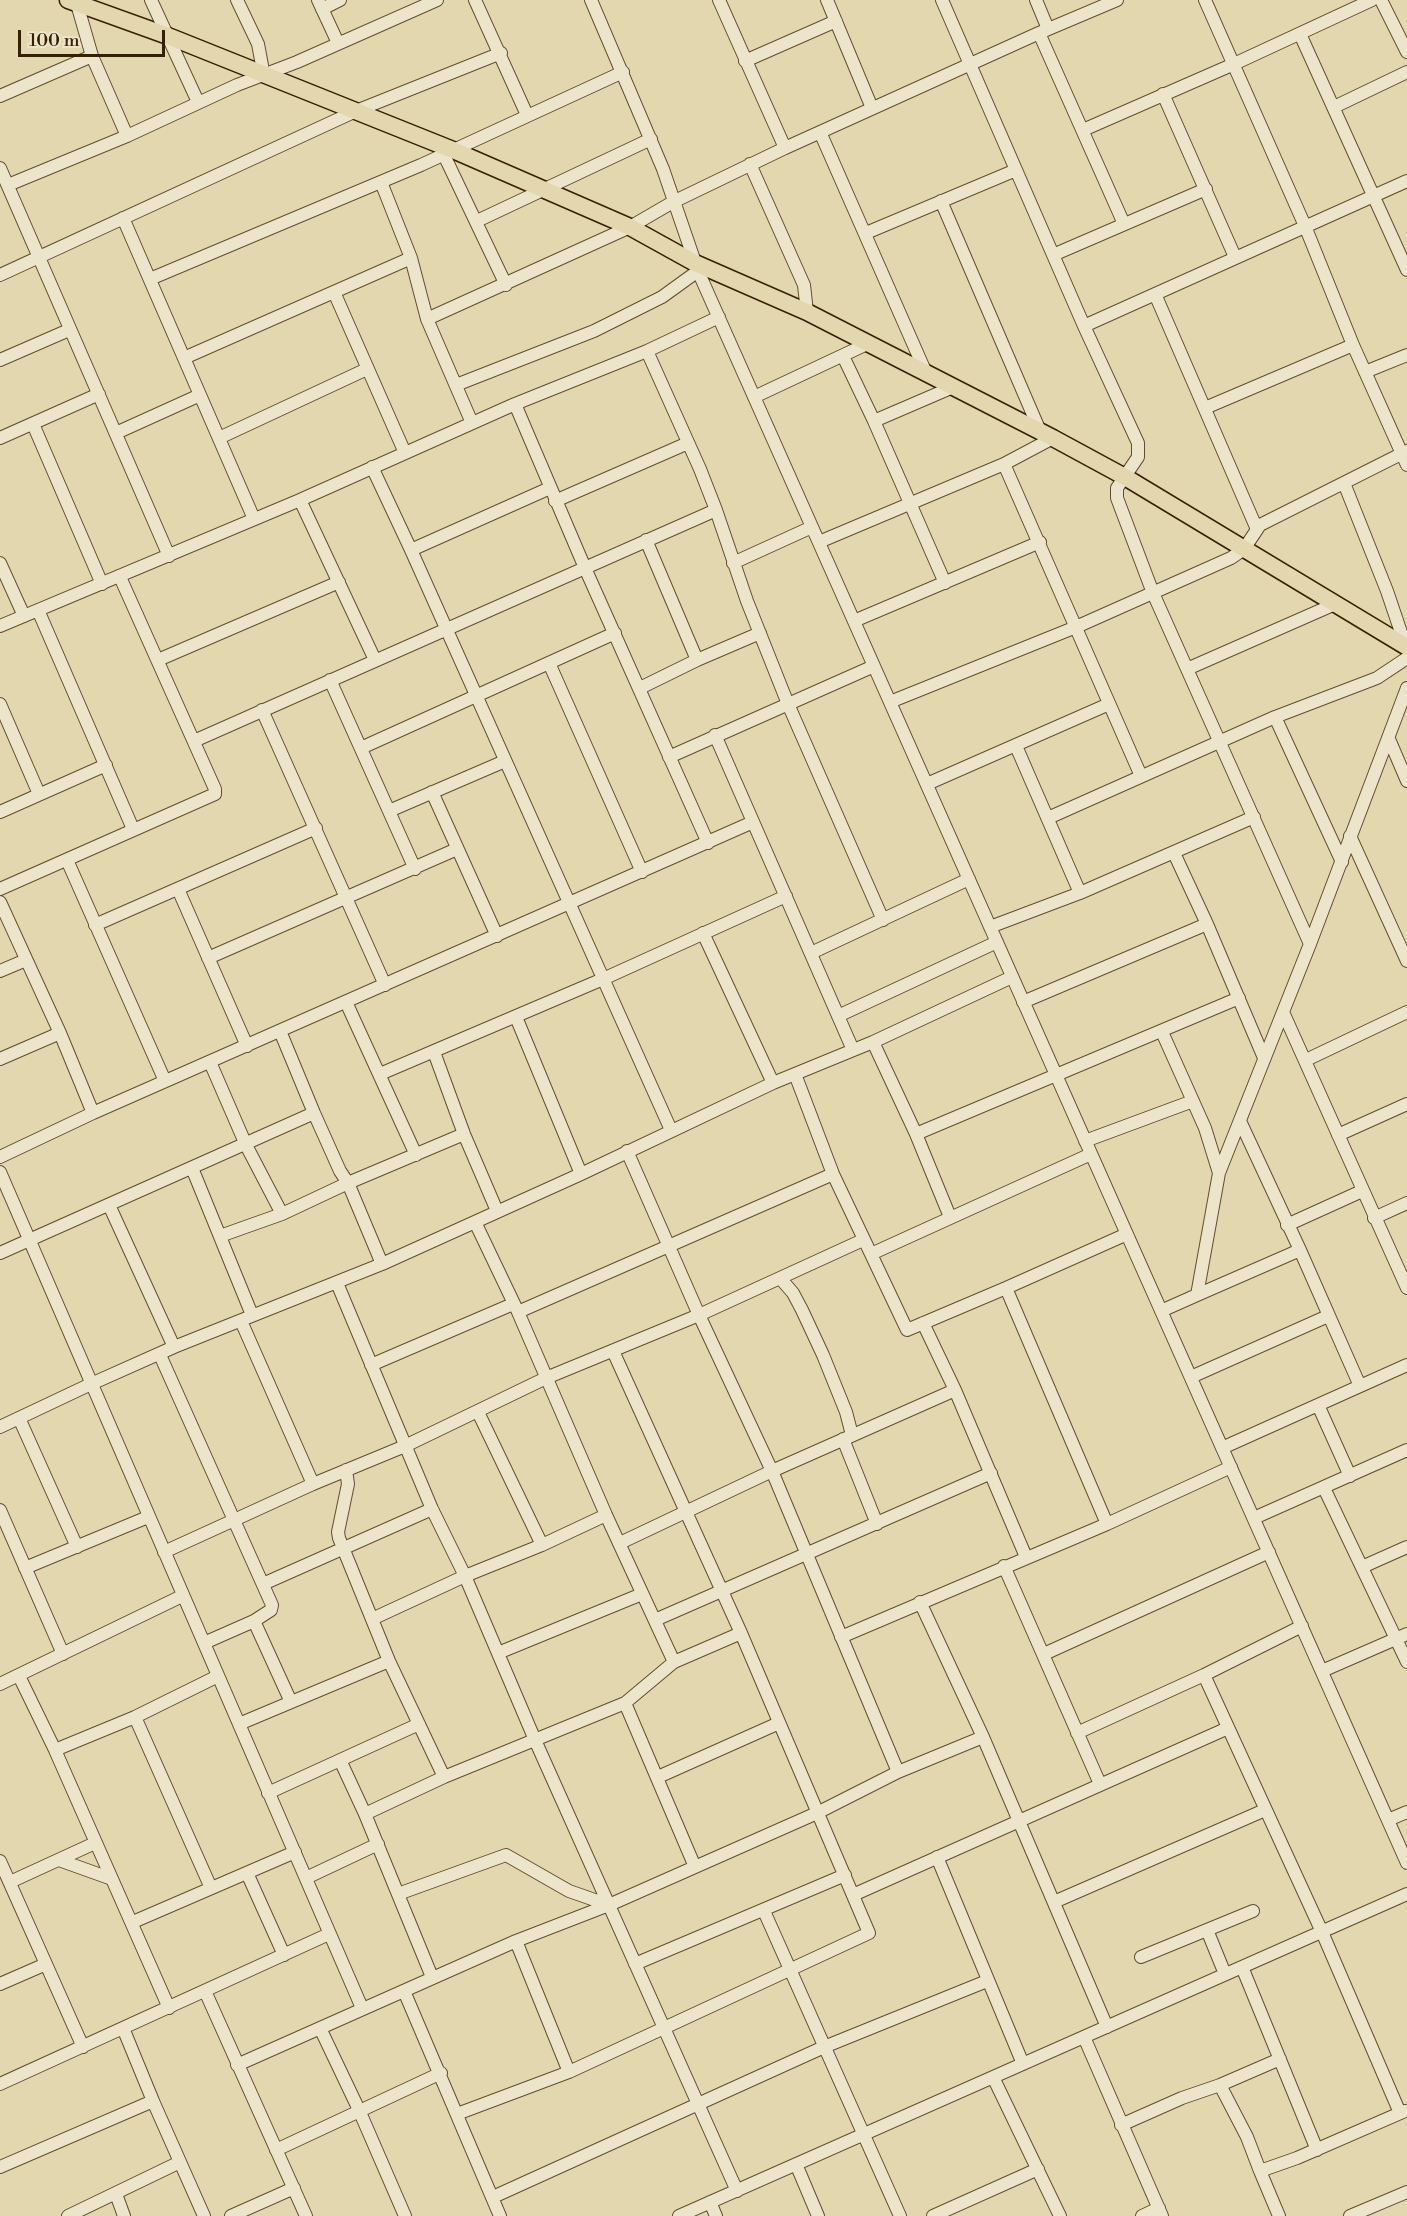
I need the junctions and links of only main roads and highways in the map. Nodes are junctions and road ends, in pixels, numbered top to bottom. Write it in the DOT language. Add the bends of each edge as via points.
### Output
graph roads {
  1 [pos="72,2"];
  2 [pos="1407,647"];
  1 -- 2 [label="main road" via="168,36 545,190 630,227 696,267 807,312 1125,477"];
}
